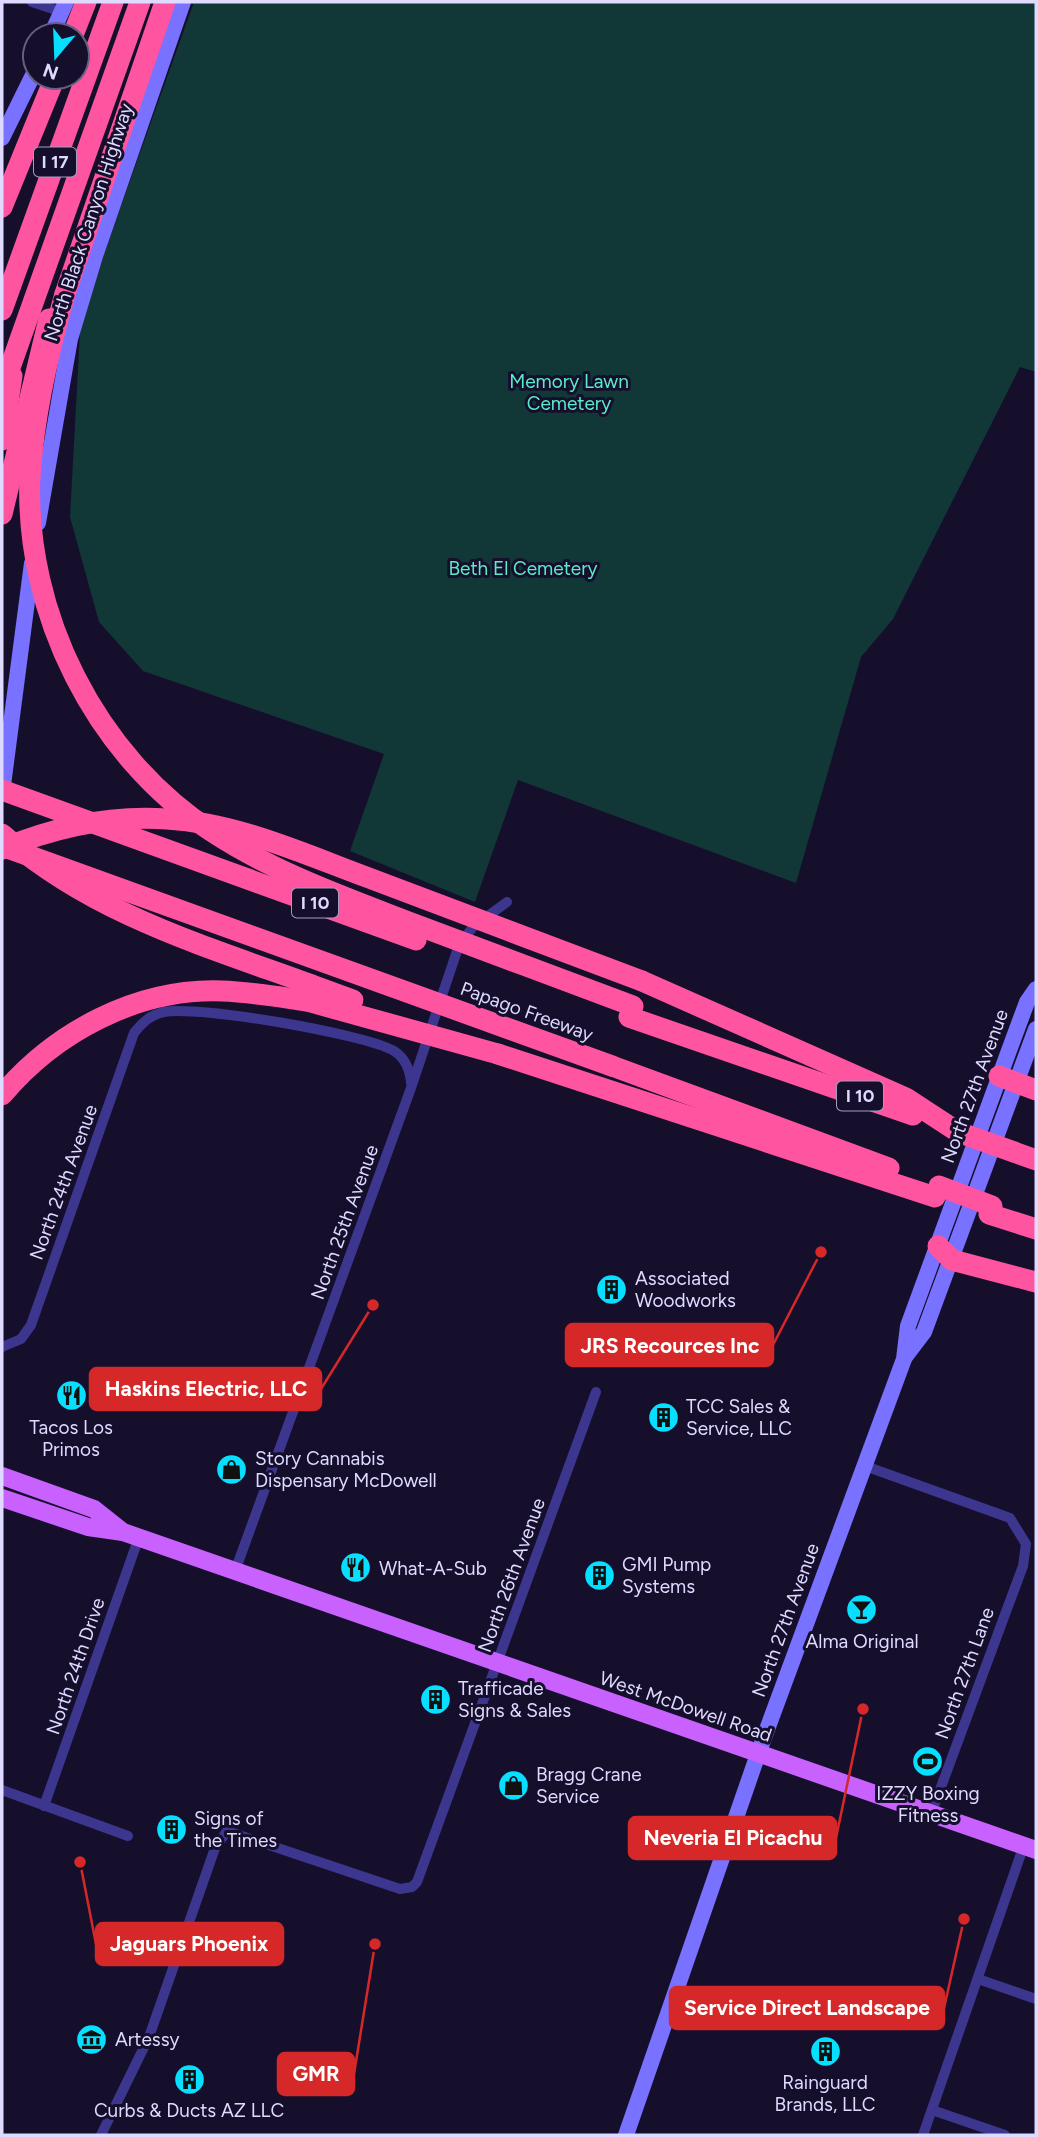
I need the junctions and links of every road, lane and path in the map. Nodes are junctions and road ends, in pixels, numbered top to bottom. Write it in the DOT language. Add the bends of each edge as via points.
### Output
graph roads {
  1 [pos="32,2"];
  2 [pos="86,2"];
  3 [pos="113,2"];
  4 [pos="140,2"];
  5 [pos="165,2"];
  6 [pos="183,2"];
  7 [pos="64,7"];
  8 [pos="79,21"];
  9 [pos="25,91"];
  10 [pos="48,91"];
  11 [pos="49,91"];
  12 [pos="2,138"];
  13 [pos="2,180"];
  14 [pos="2,207"];
  15 [pos="61,292"];
  16 [pos="3,306"];
  17 [pos="16,350"];
  18 [pos="2,390"];
  19 [pos="2,440"];
  20 [pos="2,514"];
  21 [pos="2,791"];
  22 [pos="2,834"];
  23 [pos="2,847"];
  24 [pos="507,902"];
  25 [pos="1036,989"];
  26 [pos="310,993"];
  27 [pos="631,1012"];
  28 [pos="1036,1029"];
  29 [pos="1018,1083"];
  30 [pos="411,1088"];
  31 [pos="2,1095"];
  32 [pos="958,1132"];
  33 [pos="1036,1160"];
  34 [pos="937,1191"];
  35 [pos="990,1210"];
  36 [pos="1036,1223"];
  37 [pos="1036,1229"];
  38 [pos="945,1253"];
  39 [pos="1036,1282"];
  40 [pos="2,1347"];
  41 [pos="596,1392"];
  42 [pos="864,1466"];
  43 [pos="2,1476"];
  44 [pos="2,1498"];
  45 [pos="131,1535"];
  46 [pos="236,1571"];
  47 [pos="497,1663"];
  48 [pos="758,1754"];
  49 [pos="2,1790"];
  50 [pos="44,1806"];
  51 [pos="931,1814"];
  52 [pos="128,1836"];
  53 [pos="1030,1848"];
  54 [pos="978,1979"];
  55 [pos="1036,1999"];
  56 [pos="932,2110"];
  57 [pos="101,2135"];
  58 [pos="626,2135"];
  59 [pos="923,2135"];
  60 [pos="1005,2135"];
  1 -- 7 [label="street"];
  2 -- 8 [label="highway"];
  3 -- 16 [label="highway, I 17"];
  4 -- 17 [label="highway, I 17"];
  5 -- 15 [label="highway"];
  6 -- 21 [label="main road, North Black Canyon Highway" via="70,339 34,546"];
  9 -- 12 [label="main road"];
  10 -- 13 [label="highway"];
  11 -- 14 [label="highway"];
  15 -- 20 [label="highway" via="39,350"];
  15 -- 27 [label="highway, bridge" via="36,423 30,477 32,529 49,611 64,653 118,745 190,817 256,858"];
  17 -- 18 [label="highway, I 17"];
  17 -- 19 [label="highway"];
  21 -- 27 [label="highway, Papago Freeway / I 10, bridge"];
  22 -- 26 [label="highway, bridge" via="35,864 79,892"];
  23 -- 32 [label="highway, bridge" via="82,823 122,818 215,825 642,981 906,1098"];
  23 -- 34 [label="highway, Papago Freeway, bridge" via="612,1066"];
  24 -- 30 [label="street, North 25th Avenue" via="458,945"];
  25 -- 29 [label="main road, North 27th Avenue" via="1027,1002"];
  26 -- 31 [label="highway" via="220,991 152,999 85,1025 19,1074"];
  26 -- 34 [label="highway, bridge" via="603,1090"];
  27 -- 32 [label="highway, Papago Freeway / I 10"];
  28 -- 29 [label="main road, North 27th Avenue"];
  29 -- 38 [label="main road, North 27th Avenue"];
  30 -- 40 [label="street, North 24th Avenue" via="401,1056 377,1043 205,1012 147,1017 134,1033 31,1325 21,1339"];
  30 -- 46 [label="street, North 25th Avenue"];
  32 -- 33 [label="highway, Papago Freeway / I 10, bridge"];
  34 -- 35 [label="highway, Papago Freeway, bridge"];
  35 -- 36 [label="highway, Papago Freeway"];
  35 -- 37 [label="highway"];
  38 -- 39 [label="highway"];
  38 -- 42 [label="main road, North 27th Avenue" via="908,1326 904,1359"];
  41 -- 47 [label="street, North 26th Avenue"];
  42 -- 48 [label="main road, North 27th Avenue"];
  42 -- 51 [label="street, North 27th Lane" via="1010,1518 1026,1544 1023,1566"];
  43 -- 45 [label="main road, West McDowell Road" via="94,1509"];
  44 -- 45 [label="main road, West McDowell Road" via="88,1527"];
  45 -- 46 [label="main road, West McDowell Road"];
  45 -- 50 [label="street, North 24th Drive"];
  46 -- 47 [label="main road, West McDowell Road"];
  47 -- 48 [label="main road, West McDowell Road"];
  47 -- 57 [label="street, North 26th Avenue" via="412,1887 400,1889 227,1831 215,1848 149,2037"];
  48 -- 51 [label="main road, West McDowell Road"];
  48 -- 58 [label="main road, North 27th Avenue"];
  49 -- 50 [label="street"];
  50 -- 52 [label="street"];
  51 -- 53 [label="main road, West McDowell Road"];
  53 -- 54 [label="street"];
  54 -- 55 [label="street"];
  54 -- 56 [label="street"];
  56 -- 59 [label="street"];
  56 -- 60 [label="street"];
}
